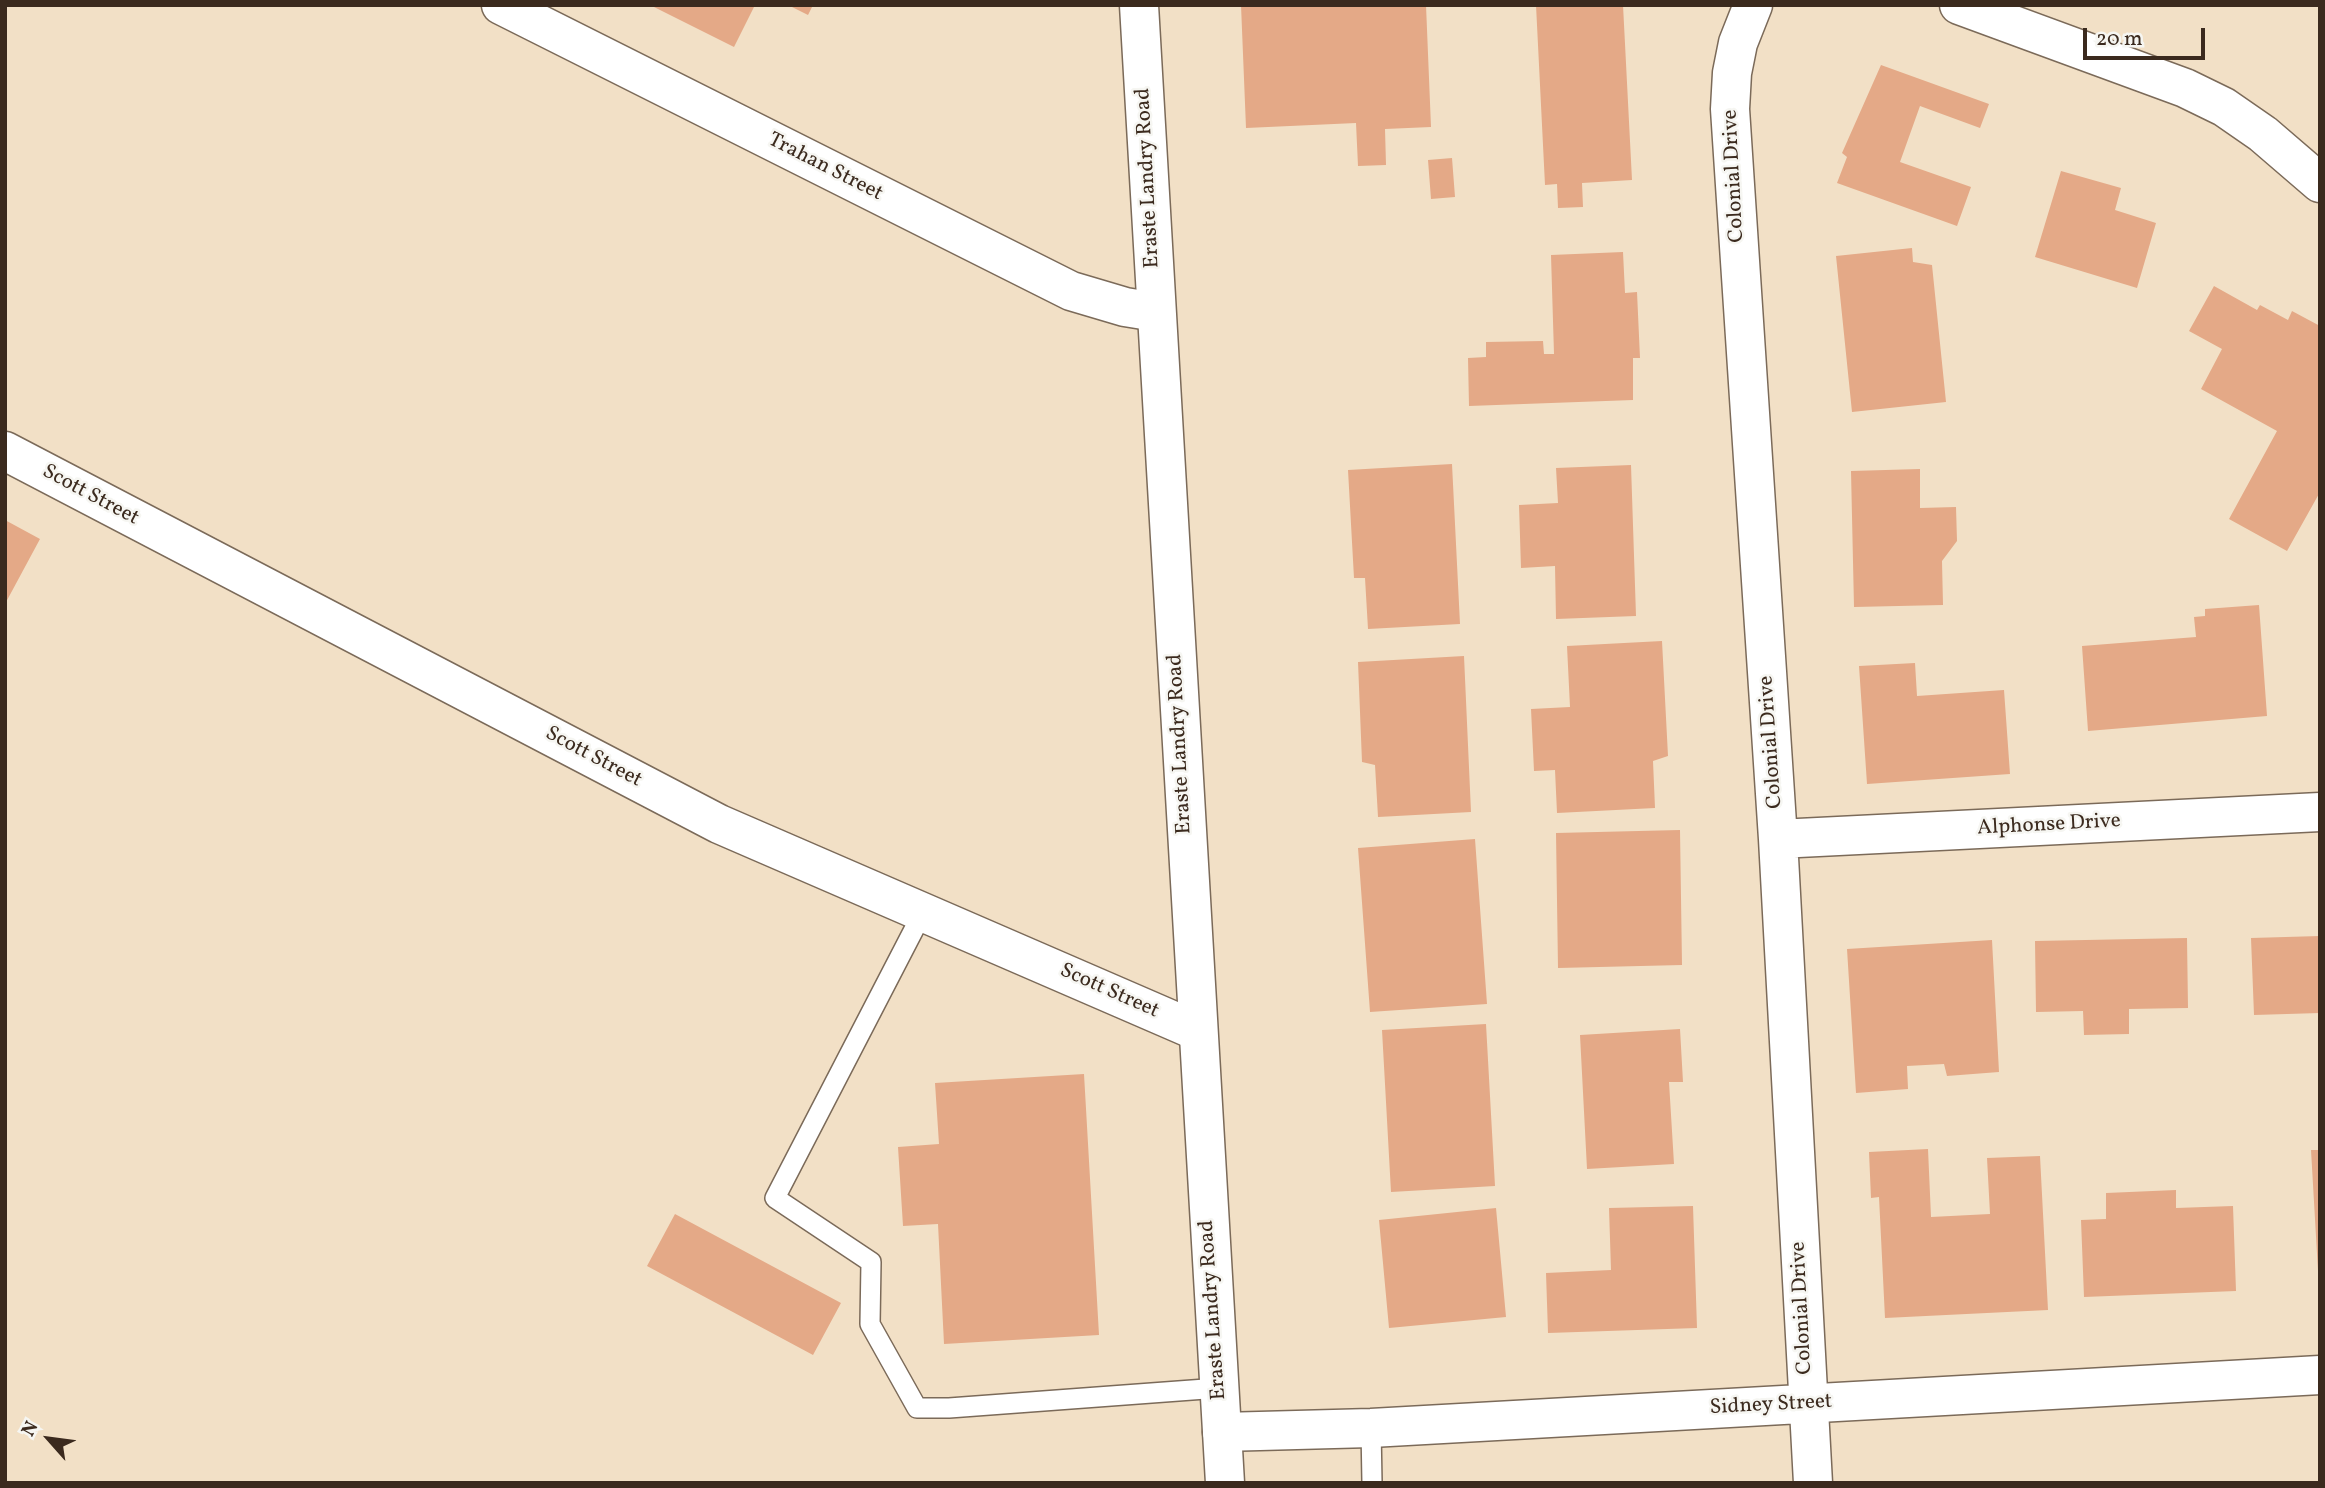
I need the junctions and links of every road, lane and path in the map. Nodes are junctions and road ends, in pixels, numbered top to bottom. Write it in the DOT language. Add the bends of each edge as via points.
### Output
graph roads {
  1 [pos="500,5"];
  2 [pos="1139,5"];
  3 [pos="1753,5"];
  4 [pos="1959,5"];
  5 [pos="2320,183"];
  6 [pos="1156,312"];
  7 [pos="5,452"];
  8 [pos="2320,812"];
  9 [pos="1778,839"];
  10 [pos="923,912"];
  11 [pos="1197,1031"];
  12 [pos="2320,1375"];
  13 [pos="1219,1388"];
  14 [pos="1809,1405"];
  15 [pos="1371,1428"];
  16 [pos="1222,1432"];
  17 [pos="1225,1483"];
  18 [pos="1372,1483"];
  19 [pos="1813,1483"];
  1 -- 6 [label="street, Trahan Street" via="1070,291"];
  2 -- 6 [label="street, Eraste Landry Road"];
  3 -- 9 [label="street, Colonial Drive" via="1738,43 1730,109"];
  4 -- 5 [label="street" via="2185,88 2224,107"];
  6 -- 11 [label="street, Eraste Landry Road"];
  7 -- 10 [label="street, Scott Street" via="719,824"];
  8 -- 9 [label="street, Alphonse Drive"];
  9 -- 14 [label="street, Colonial Drive"];
  10 -- 11 [label="street, Scott Street"];
  10 -- 13 [label="lane" via="775,1198 871,1262 870,1324 917,1408"];
  11 -- 13 [label="street, Eraste Landry Road"];
  12 -- 14 [label="street, Sidney Street"];
  13 -- 16 [label="street, Eraste Landry Road"];
  14 -- 15 [label="street, Sidney Street"];
  14 -- 19 [label="street, Colonial Drive"];
  15 -- 16 [label="street, Sidney Street"];
  15 -- 18 [label="lane"];
  16 -- 17 [label="street, Eraste Landry Road"];
}
